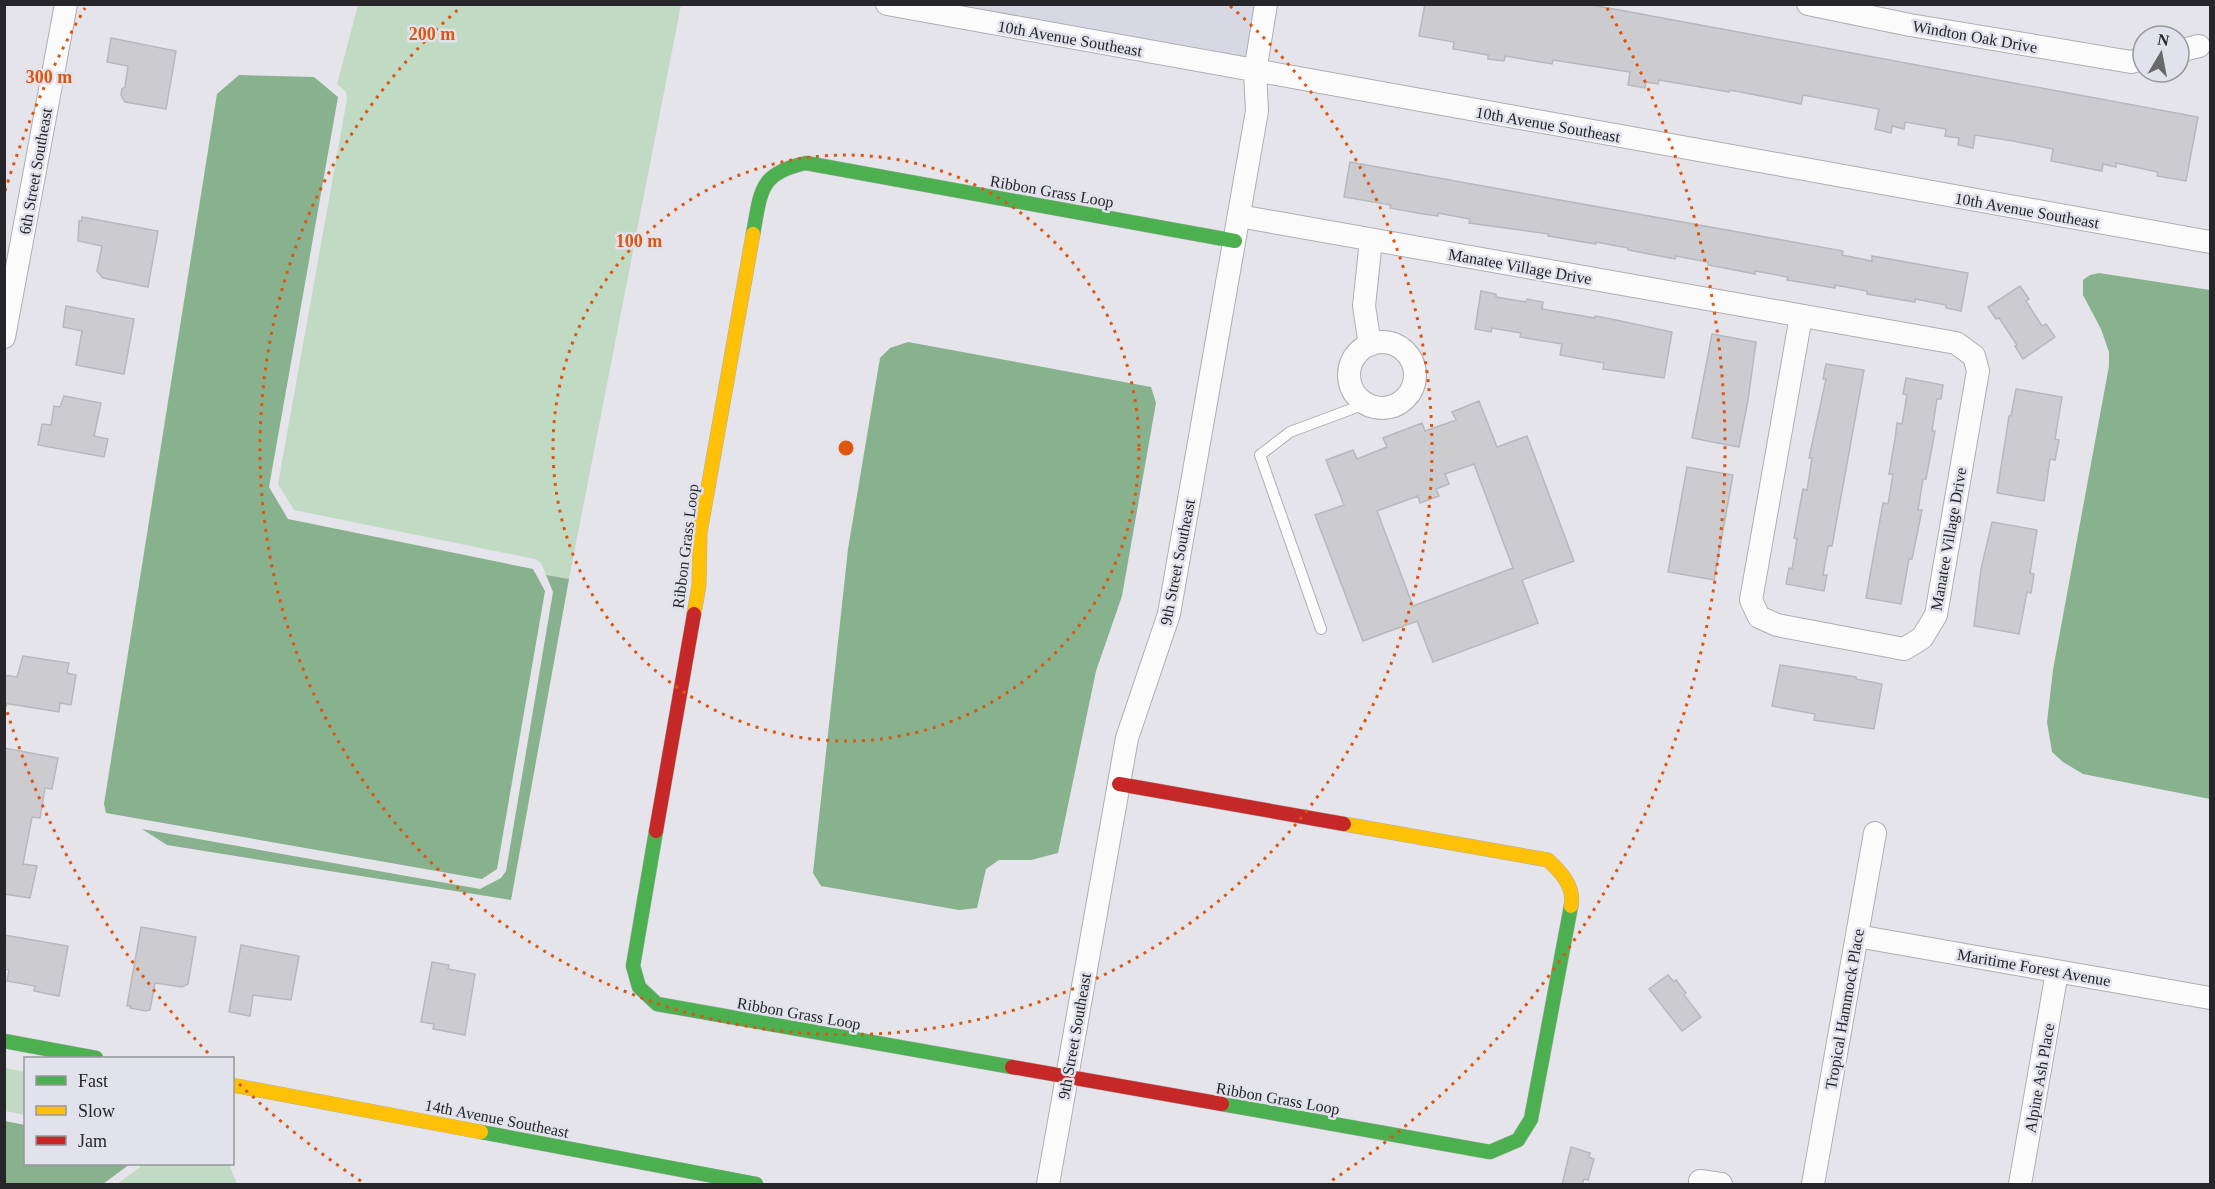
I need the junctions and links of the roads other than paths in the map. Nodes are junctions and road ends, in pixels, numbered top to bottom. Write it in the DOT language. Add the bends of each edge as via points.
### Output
graph roads {
  1 [pos="66,4"];
  2 [pos="887,4"];
  3 [pos="1266,4"];
  4 [pos="1808,4"];
  5 [pos="918,7"];
  6 [pos="1912,15"];
  7 [pos="2131,62"];
  8 [pos="1255,72"];
  9 [pos="1239,216"];
  10 [pos="1371,240"];
  11 [pos="1235,241"];
  12 [pos="2211,242"];
  13 [pos="8,296"];
  14 [pos="1801,316"];
  15 [pos="4,337"];
  16 [pos="1370,345"];
  17 [pos="1365,404"];
  18 [pos="1321,629"];
  19 [pos="1119,784"];
  20 [pos="1875,832"];
  21 [pos="1857,936"];
  22 [pos="2057,972"];
  23 [pos="2211,998"];
  24 [pos="4,1041"];
  25 [pos="86,1057"];
  26 [pos="1067,1077"];
  27 [pos="234,1085"];
  28 [pos="756,1185"];
  29 [pos="1048,1185"];
  30 [pos="1813,1185"];
  31 [pos="2020,1185"];
  1 -- 13 [label="street, 6th Street Southeast"];
  2 -- 5 [label="street, 10th Avenue Southeast"];
  3 -- 8 [label="street, 9th Street Southeast"];
  4 -- 6 [label="street, Windton Oak Drive"];
  5 -- 8 [label="street, 10th Avenue Southeast"];
  6 -- 7 [label="street, Windton Oak Drive"];
  8 -- 9 [label="street, 9th Street Southeast" via="1257,111"];
  8 -- 12 [label="street, 10th Avenue Southeast"];
  9 -- 10 [label="street, Manatee Village Drive"];
  9 -- 11 [label="street, 9th Street Southeast"];
  10 -- 14 [label="street, Manatee Village Drive"];
  10 -- 16 [label="street" via="1364,306"];
  11 -- 19 [label="street, 9th Street Southeast" via="1169,614 1126,738"];
  11 -- 26 [label="street, Ribbon Grass Loop" via="806,163 782,168 765,182 758,206 700,533 699,585 633,966 639,987 657,1004"];
  13 -- 15 [label="street, 6th Street Southeast"];
  14 -- 14 [label="street, Manatee Village Drive" via="1956,343 1974,356 1978,371 1936,615 1922,638 1904,649 1777,625 1759,616 1751,600"];
  16 -- 17 [label="street" via="1354,358 1349,378 1357,397"];
  16 -- 17 [label="street" via="1381,342 1401,349 1414,367 1415,378 1406,398 1397,405 1376,408"];
  17 -- 18 [label="lane" via="1290,432 1260,455"];
  19 -- 26 [label="street, 9th Street Southeast"];
  19 -- 26 [label="street, Ribbon Grass Loop" via="1548,860 1565,876 1572,900 1531,1119 1518,1140 1490,1152"];
  20 -- 21 [label="street, Tropical Hammock Place"];
  21 -- 22 [label="street, Maritime Forest Avenue"];
  21 -- 30 [label="street, Tropical Hammock Place"];
  22 -- 23 [label="street, Maritime Forest Avenue"];
  22 -- 31 [label="street, Alpine Ash Place"];
  24 -- 25 [label="street"];
  26 -- 29 [label="street, 9th Street Southeast"];
  27 -- 28 [label="street, 14th Avenue Southeast"];
}
